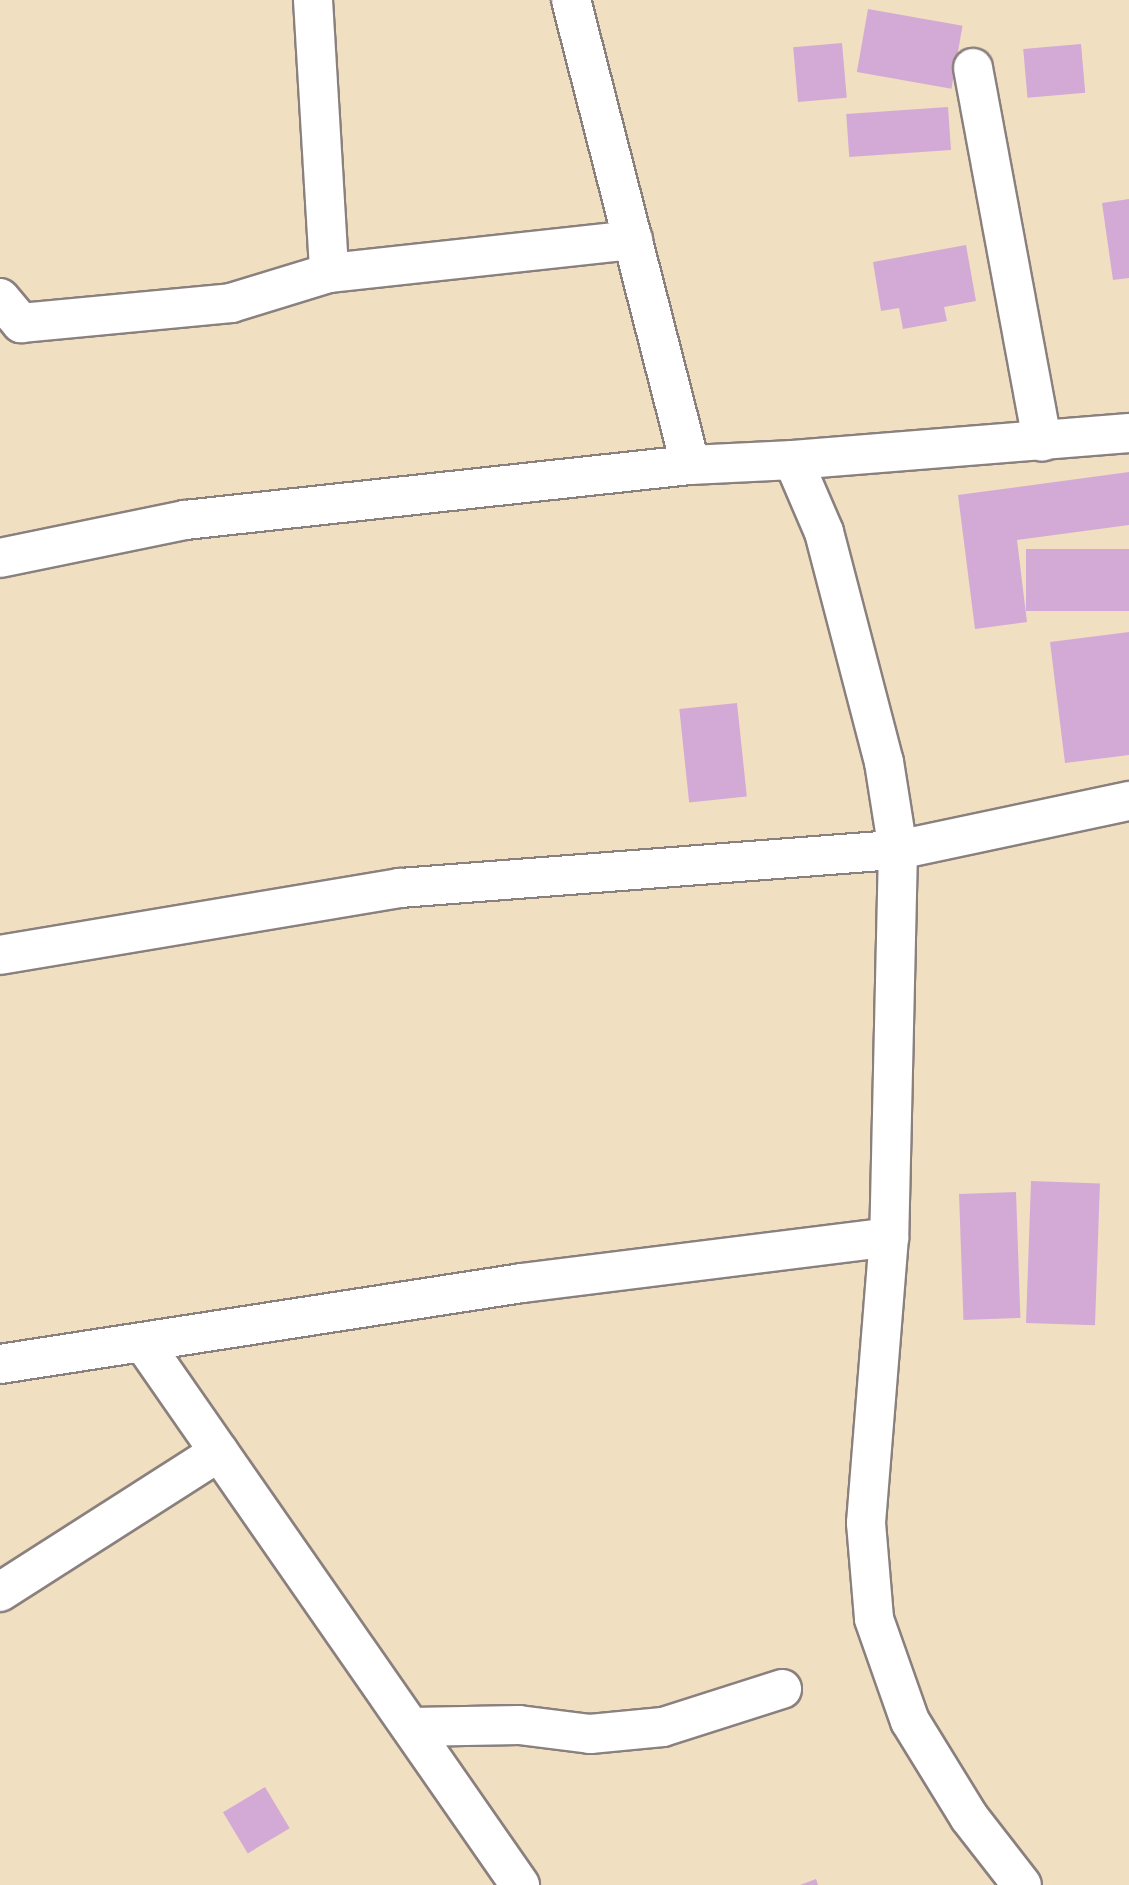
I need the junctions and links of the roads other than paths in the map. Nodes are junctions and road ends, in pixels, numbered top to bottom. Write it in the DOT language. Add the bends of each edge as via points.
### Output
graph roads {
  1 [pos="313,0"];
  2 [pos="571,0"];
  3 [pos="973,68"];
  4 [pos="633,240"];
  5 [pos="328,273"];
  6 [pos="7,316"];
  7 [pos="1129,433"];
  8 [pos="1042,442"];
  9 [pos="793,460"];
  10 [pos="690,465"];
  11 [pos="0,558"];
  12 [pos="1129,801"];
  13 [pos="898,850"];
  14 [pos="0,955"];
  15 [pos="889,1237"];
  16 [pos="144,1344"];
  17 [pos="0,1364"];
  18 [pos="219,1452"];
  19 [pos="0,1592"];
  20 [pos="782,1689"];
  21 [pos="412,1727"];
  22 [pos="520,1885"];
  23 [pos="1022,1885"];
  1 -- 5 [label="street"];
  2 -- 4 [label="street"];
  3 -- 8 [label="street"];
  4 -- 5 [label="street"];
  4 -- 10 [label="street"];
  5 -- 6 [label="street" via="231,303"];
  7 -- 8 [label="street"];
  8 -- 9 [label="street"];
  9 -- 10 [label="street"];
  9 -- 13 [label="street" via="824,532 850,621 884,762"];
  10 -- 11 [label="street" via="185,520"];
  12 -- 13 [label="street"];
  13 -- 14 [label="street" via="400,888"];
  13 -- 15 [label="street"];
  15 -- 16 [label="street" via="523,1283"];
  15 -- 23 [label="street" via="866,1523 874,1619 910,1721 969,1818"];
  16 -- 17 [label="street"];
  16 -- 18 [label="street"];
  18 -- 19 [label="street"];
  18 -- 21 [label="street"];
  20 -- 21 [label="street" via="663,1727 590,1734 519,1725"];
  21 -- 22 [label="street"];
}
